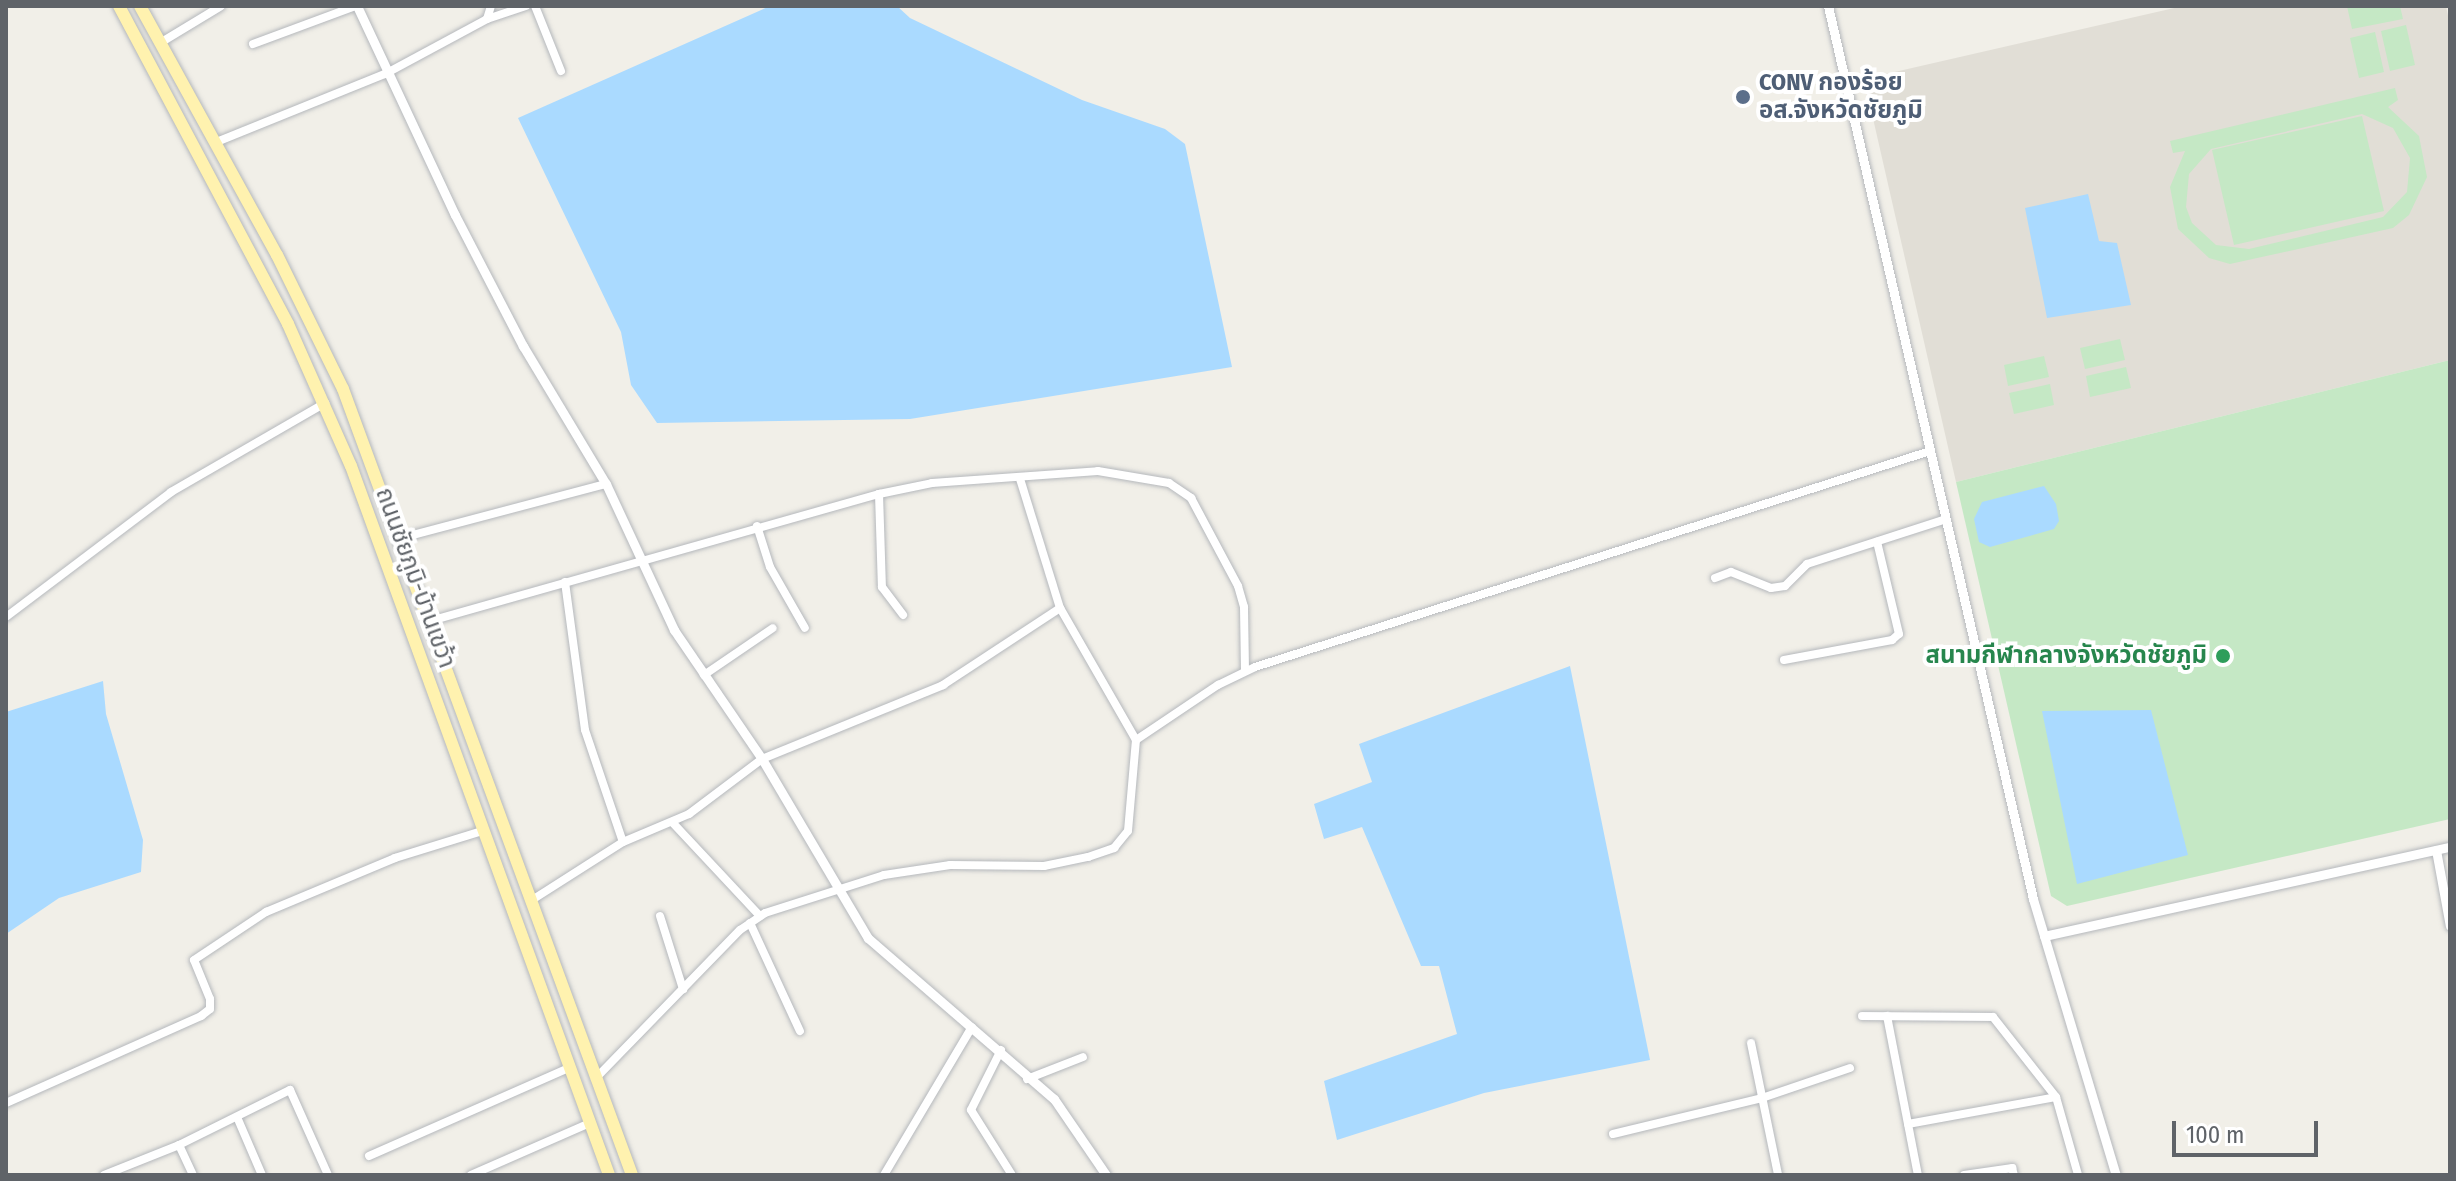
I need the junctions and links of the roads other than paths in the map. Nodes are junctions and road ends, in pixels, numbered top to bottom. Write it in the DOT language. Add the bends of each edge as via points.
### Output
graph roads {
  1 [pos="119,6"];
  2 [pos="140,6"];
  3 [pos="221,6"];
  4 [pos="356,6"];
  5 [pos="491,6"];
  6 [pos="526,6"];
  7 [pos="535,6"];
  8 [pos="1828,6"];
  9 [pos="487,19"];
  10 [pos="160,43"];
  11 [pos="253,44"];
  12 [pos="561,71"];
  13 [pos="385,74"];
  14 [pos="214,143"];
  15 [pos="325,403"];
  16 [pos="1930,451"];
  17 [pos="1020,479"];
  18 [pos="606,484"];
  19 [pos="879,494"];
  20 [pos="1946,519"];
  21 [pos="757,526"];
  22 [pos="401,538"];
  23 [pos="1877,542"];
  24 [pos="639,558"];
  25 [pos="1715,578"];
  26 [pos="565,582"];
  27 [pos="1060,608"];
  28 [pos="903,615"];
  29 [pos="6,617"];
  30 [pos="430,621"];
  31 [pos="773,628"];
  32 [pos="805,628"];
  33 [pos="1784,660"];
  34 [pos="1245,671"];
  35 [pos="450,675"];
  36 [pos="704,675"];
  37 [pos="431,685"];
  38 [pos="1136,740"];
  39 [pos="762,759"];
  40 [pos="672,822"];
  41 [pos="482,831"];
  42 [pos="623,842"];
  43 [pos="2450,848"];
  44 [pos="2436,850"];
  45 [pos="841,886"];
  46 [pos="532,900"];
  47 [pos="660,916"];
  48 [pos="760,916"];
  49 [pos="750,923"];
  50 [pos="2450,926"];
  51 [pos="2044,936"];
  52 [pos="683,989"];
  53 [pos="1862,1016"];
  54 [pos="1887,1016"];
  55 [pos="972,1027"];
  56 [pos="800,1031"];
  57 [pos="1751,1043"];
  58 [pos="1001,1050"];
  59 [pos="1083,1057"];
  60 [pos="571,1067"];
  61 [pos="1850,1068"];
  62 [pos="595,1079"];
  63 [pos="1026,1079"];
  64 [pos="2056,1097"];
  65 [pos="1762,1098"];
  66 [pos="6,1103"];
  67 [pos="237,1117"];
  68 [pos="590,1123"];
  69 [pos="1908,1124"];
  70 [pos="1613,1134"];
  71 [pos="179,1145"];
  72 [pos="369,1156"];
  73 [pos="124,1173"];
  74 [pos="104,1175"];
  75 [pos="193,1175"];
  76 [pos="262,1175"];
  77 [pos="328,1175"];
  78 [pos="471,1175"];
  79 [pos="609,1175"];
  80 [pos="632,1175"];
  81 [pos="884,1175"];
  82 [pos="1012,1175"];
  83 [pos="1106,1175"];
  84 [pos="1778,1175"];
  85 [pos="1918,1175"];
  86 [pos="1964,1175"];
  87 [pos="2014,1175"];
  88 [pos="2078,1175"];
  89 [pos="2116,1175"];
  1 -- 15 [label="main road, ถนนชัยภูมิ-บ้านเขว้า"];
  2 -- 10 [label="main road, ถนนชัยภูมิ-บ้านเขว้า"];
  3 -- 10 [label="street"];
  4 -- 11 [label="street"];
  4 -- 13 [label="street"];
  5 -- 9 [label="street"];
  6 -- 9 [label="street"];
  7 -- 12 [label="street"];
  8 -- 16 [label="street"];
  9 -- 13 [label="street"];
  10 -- 14 [label="main road, ถนนชัยภูมิ-บ้านเขว้า"];
  13 -- 14 [label="street"];
  13 -- 18 [label="street" via="523,346"];
  14 -- 22 [label="main road, ถนนชัยภูมิ-บ้านเขว้า" via="311,319"];
  15 -- 29 [label="street" via="171,492"];
  15 -- 37 [label="main road, ถนนชัยภูมิ-บ้านเขว้า"];
  16 -- 20 [label="street"];
  16 -- 34 [label="street"];
  17 -- 19 [label="street" via="932,483"];
  17 -- 27 [label="street"];
  17 -- 34 [label="street" via="1098,471 1169,483 1191,498 1241,596"];
  18 -- 22 [label="street"];
  18 -- 24 [label="street"];
  19 -- 21 [label="street"];
  19 -- 28 [label="street" via="882,587"];
  20 -- 23 [label="street"];
  20 -- 51 [label="street"];
  21 -- 24 [label="street"];
  21 -- 32 [label="street" via="770,567"];
  22 -- 30 [label="main road, ถนนชัยภูมิ-บ้านเขว้า"];
  23 -- 25 [label="street" via="1807,564 1785,586 1771,588 1731,572"];
  23 -- 33 [label="street" via="1899,634 1892,640"];
  24 -- 26 [label="street"];
  24 -- 36 [label="street" via="674,630"];
  26 -- 30 [label="street"];
  26 -- 42 [label="street" via="585,730"];
  27 -- 38 [label="street"];
  27 -- 39 [label="street" via="943,685"];
  30 -- 35 [label="main road, ถนนชัยภูมิ-บ้านเขว้า"];
  31 -- 36 [label="street"];
  34 -- 38 [label="street"];
  35 -- 37 [label="main road"];
  35 -- 46 [label="main road, ถนนชัยภูมิ-บ้านเขว้า"];
  36 -- 39 [label="street"];
  37 -- 41 [label="main road, ถนนชัยภูมิ-บ้านเขว้า"];
  38 -- 45 [label="street" via="1128,831 1114,848 1044,866 950,865"];
  39 -- 40 [label="street"];
  39 -- 45 [label="street"];
  40 -- 42 [label="street"];
  40 -- 48 [label="street"];
  41 -- 60 [label="main road, ถนนชัยภูมิ-บ้านเขว้า"];
  41 -- 66 [label="street" via="395,858 266,912 194,960 210,999 210,1009 201,1016"];
  42 -- 46 [label="street"];
  43 -- 44 [label="street"];
  44 -- 50 [label="street"];
  44 -- 51 [label="street"];
  45 -- 48 [label="street"];
  45 -- 55 [label="street" via="868,938 888,960"];
  46 -- 62 [label="main road, ถนนชัยภูมิ-บ้านเขว้า"];
  47 -- 52 [label="street"];
  48 -- 49 [label="street"];
  49 -- 52 [label="street"];
  49 -- 56 [label="street"];
  51 -- 89 [label="street"];
  52 -- 62 [label="street"];
  53 -- 54 [label="street"];
  54 -- 64 [label="street" via="1993,1017"];
  54 -- 69 [label="street"];
  55 -- 58 [label="street"];
  55 -- 81 [label="street"];
  57 -- 65 [label="street"];
  58 -- 63 [label="street"];
  58 -- 82 [label="street" via="971,1110"];
  59 -- 63 [label="street"];
  60 -- 68 [label="main road, ถนนชัยภูมิ-บ้านเขว้า"];
  60 -- 72 [label="street"];
  61 -- 65 [label="street"];
  62 -- 80 [label="main road, ถนนชัยภูมิ-บ้านเขว้า"];
  63 -- 83 [label="street" via="1071,1120"];
  64 -- 69 [label="street"];
  64 -- 88 [label="street"];
  65 -- 70 [label="street"];
  65 -- 84 [label="street"];
  67 -- 71 [label="street"];
  67 -- 76 [label="street"];
  67 -- 77 [label="street" via="290,1090"];
  68 -- 78 [label="street"];
  68 -- 79 [label="main road, ถนนชัยภูมิ-บ้านเขว้า"];
  69 -- 85 [label="street"];
  71 -- 73 [label="street"];
  71 -- 75 [label="street"];
  73 -- 74 [label="street"];
  86 -- 87 [label="street" via="2012,1168"];
}
